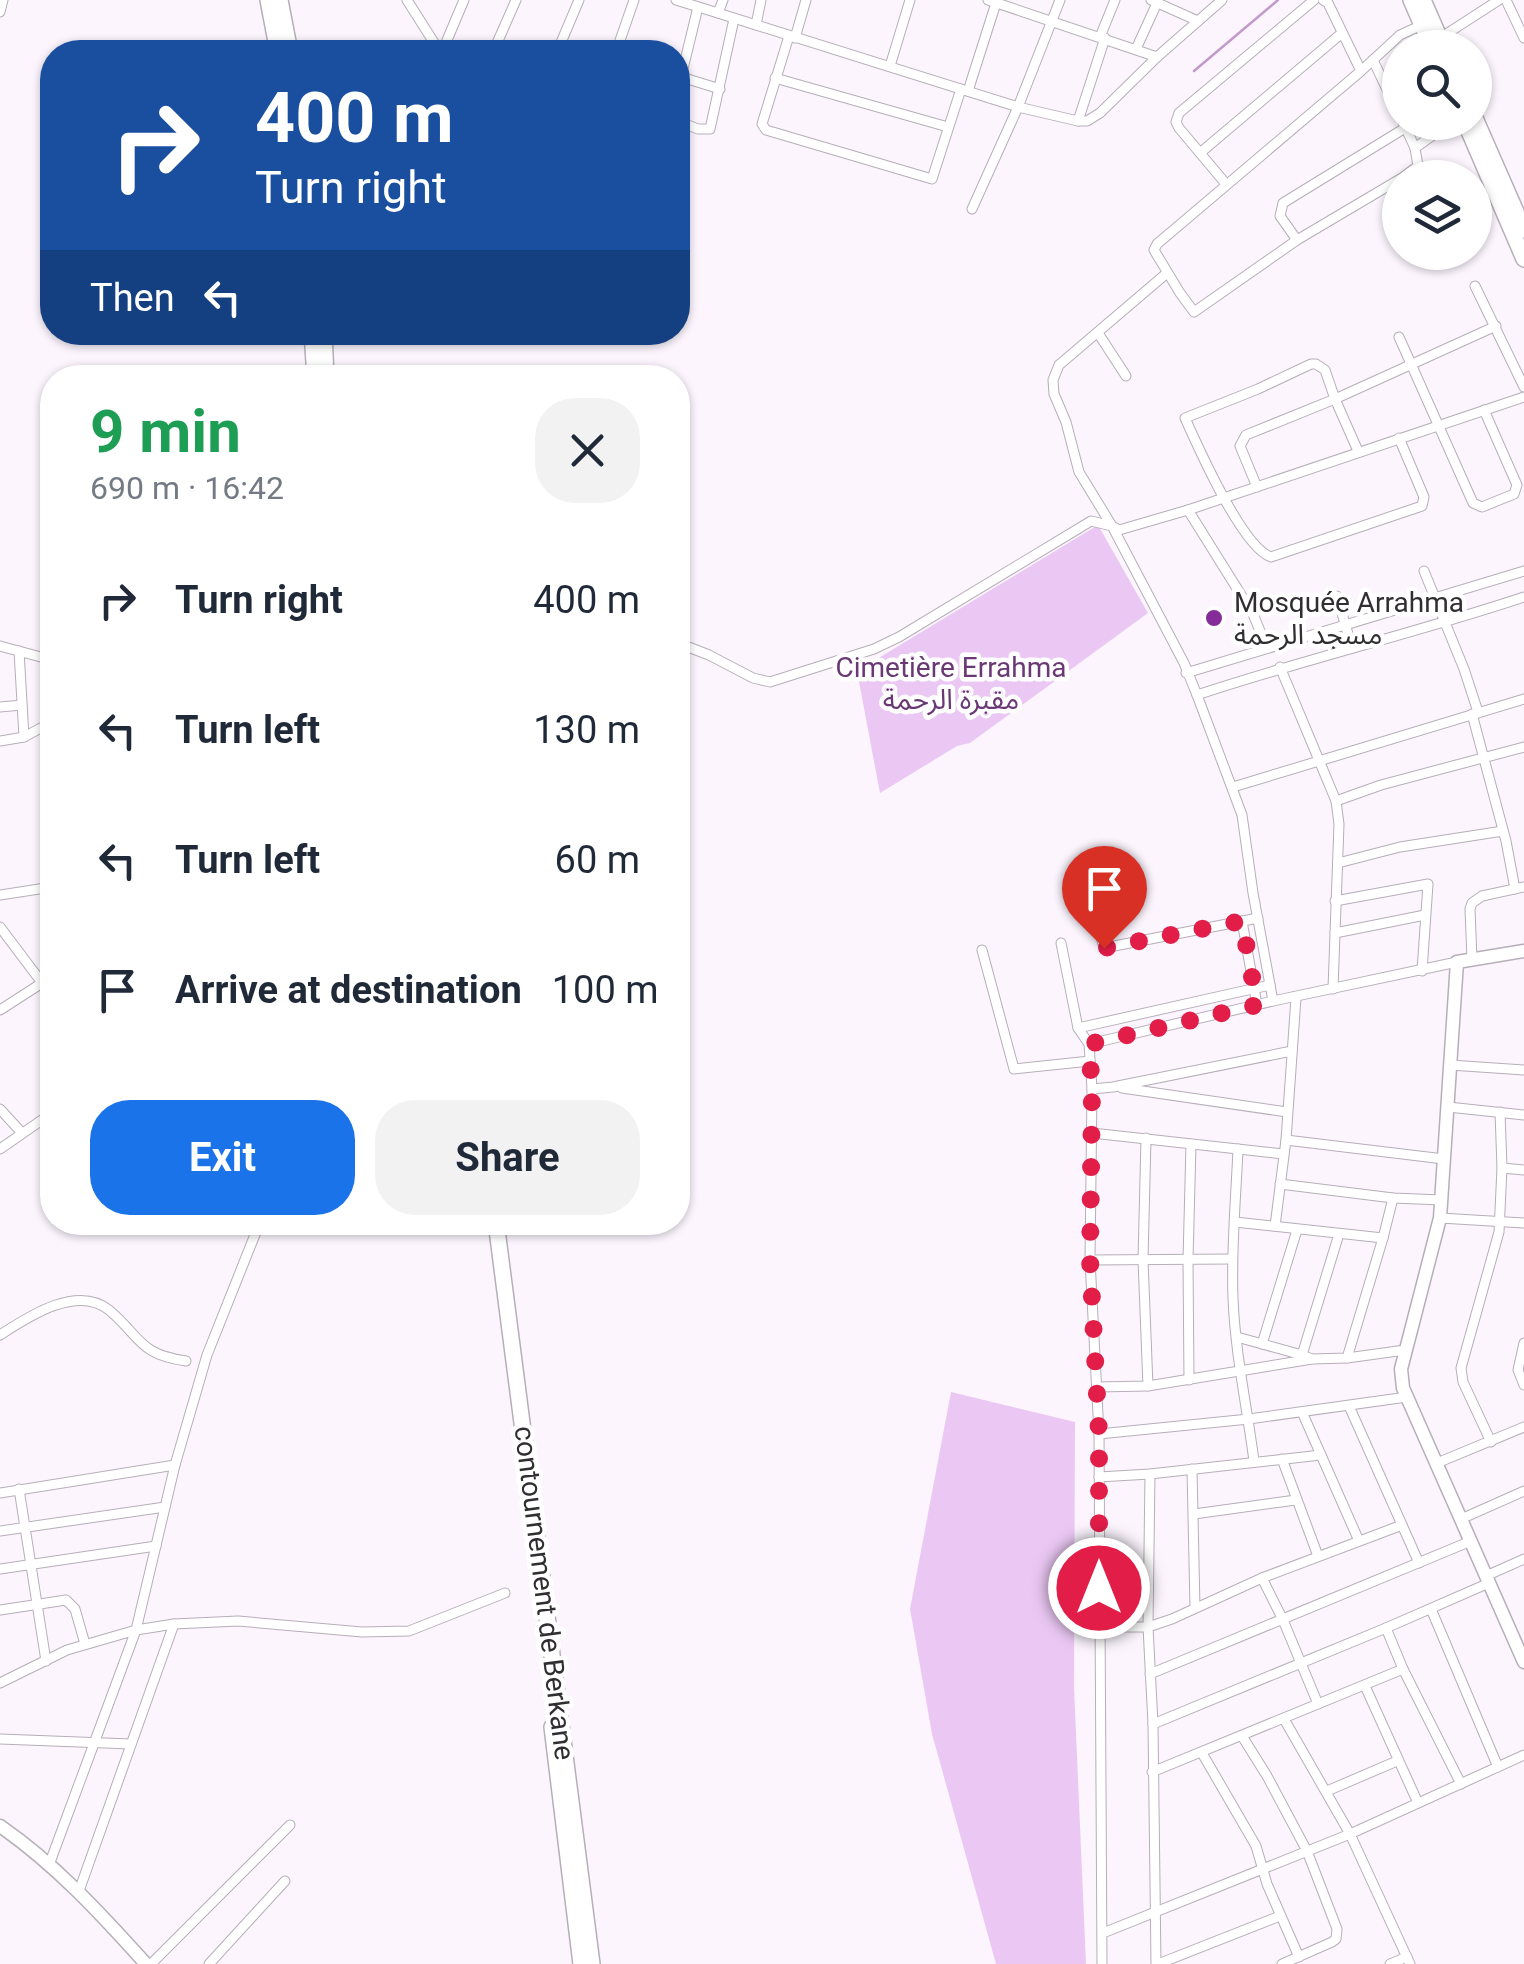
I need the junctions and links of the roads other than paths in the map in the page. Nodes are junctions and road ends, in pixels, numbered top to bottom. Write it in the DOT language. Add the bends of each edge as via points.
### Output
graph roads {
  1 [pos="4,0"];
  2 [pos="268,0"];
  3 [pos="280,0"];
  4 [pos="464,0"];
  5 [pos="516,0"];
  6 [pos="579,0"];
  7 [pos="634,0"];
  8 [pos="677,0"];
  9 [pos="723,0"];
  10 [pos="761,0"];
  11 [pos="806,0"];
  12 [pos="910,0"];
  13 [pos="1060,0"];
  14 [pos="1115,0"];
  15 [pos="1222,0"];
  16 [pos="1314,0"];
  17 [pos="1322,0"];
  18 [pos="1411,0"];
  19 [pos="1423,0"];
  20 [pos="1503,0"];
  21 [pos="408,1"];
  22 [pos="992,1"];
  23 [pos="1154,1"];
  24 [pos="1008,3"];
  25 [pos="698,7"];
  26 [pos="0,12"];
  27 [pos="718,14"];
  28 [pos="734,19"];
  29 [pos="1052,20"];
  30 [pos="1198,21"];
  31 [pos="756,25"];
  32 [pos="1422,26"];
  33 [pos="1425,30"];
  34 [pos="1433,30"];
  35 [pos="1458,30"];
  36 [pos="1342,33"];
  37 [pos="792,37"];
  38 [pos="1103,38"];
  39 [pos="1524,38"];
  40 [pos="276,40"];
  41 [pos="288,40"];
  42 [pos="433,40"];
  43 [pos="446,40"];
  44 [pos="498,40"];
  45 [pos="563,40"];
  46 [pos="620,40"];
  47 [pos="689,40"];
  48 [pos="1136,49"];
  49 [pos="1157,57"];
  50 [pos="1373,60"];
  51 [pos="890,66"];
  52 [pos="1361,71"];
  53 [pos="775,78"];
  54 [pos="690,79"];
  55 [pos="1382,79"];
  56 [pos="720,89"];
  57 [pos="964,90"];
  58 [pos="1018,107"];
  59 [pos="1078,122"];
  60 [pos="690,126"];
  61 [pos="948,127"];
  62 [pos="1382,137"];
  63 [pos="1411,140"];
  64 [pos="1426,140"];
  65 [pos="1472,140"];
  66 [pos="1485,140"];
  67 [pos="1415,148"];
  68 [pos="1200,153"];
  69 [pos="1417,160"];
  70 [pos="1226,184"];
  71 [pos="1382,189"];
  72 [pos="972,209"];
  73 [pos="1524,230"];
  74 [pos="1298,240"];
  75 [pos="1524,259"];
  76 [pos="1167,273"];
  77 [pos="1475,286"];
  78 [pos="1496,326"];
  79 [pos="1098,333"];
  80 [pos="1400,337"];
  81 [pos="1410,365"];
  82 [pos="1126,376"];
  83 [pos="1524,387"];
  84 [pos="1524,396"];
  85 [pos="1335,398"];
  86 [pos="1484,410"];
  87 [pos="1439,425"];
  88 [pos="1399,438"];
  89 [pos="1358,451"];
  90 [pos="1257,487"];
  91 [pos="1224,498"];
  92 [pos="1188,510"];
  93 [pos="1112,526"];
  94 [pos="1424,571"];
  95 [pos="1524,571"];
  96 [pos="1337,596"];
  97 [pos="1435,597"];
  98 [pos="1524,597"];
  99 [pos="1346,624"];
  100 [pos="1446,624"];
  101 [pos="0,646"];
  102 [pos="690,648"];
  103 [pos="1352,648"];
  104 [pos="1262,649"];
  105 [pos="19,652"];
  106 [pos="40,657"];
  107 [pos="1280,667"];
  108 [pos="1266,672"];
  109 [pos="1186,673"];
  110 [pos="1197,695"];
  111 [pos="1524,699"];
  112 [pos="22,705"];
  113 [pos="0,707"];
  114 [pos="1475,713"];
  115 [pos="40,728"];
  116 [pos="24,737"];
  117 [pos="0,741"];
  118 [pos="1524,747"];
  119 [pos="1484,757"];
  120 [pos="1319,760"];
  121 [pos="1233,787"];
  122 [pos="1336,801"];
  123 [pos="1503,831"];
  124 [pos="1338,863"];
  125 [pos="1520,888"];
  126 [pos="40,889"];
  127 [pos="0,894"];
  128 [pos="1336,901"];
  129 [pos="1424,914"];
  130 [pos="1258,918"];
  131 [pos="1242,921"];
  132 [pos="0,928"];
  133 [pos="1100,934"];
  134 [pos="1335,934"];
  135 [pos="1061,943"];
  136 [pos="982,950"];
  137 [pos="1524,951"];
  138 [pos="1472,959"];
  139 [pos="1457,962"];
  140 [pos="1422,970"];
  141 [pos="40,980"];
  142 [pos="40,984"];
  143 [pos="1270,985"];
  144 [pos="1253,989"];
  145 [pos="1334,989"];
  146 [pos="1296,998"];
  147 [pos="1274,1001"];
  148 [pos="1257,1005"];
  149 [pos="0,1010"];
  150 [pos="1078,1028"];
  151 [pos="1089,1044"];
  152 [pos="1292,1051"];
  153 [pos="1090,1061"];
  154 [pos="1450,1066"];
  155 [pos="1524,1070"];
  156 [pos="1113,1087"];
  157 [pos="1092,1089"];
  158 [pos="1448,1107"];
  159 [pos="0,1109"];
  160 [pos="1287,1112"];
  161 [pos="1500,1112"];
  162 [pos="1524,1115"];
  163 [pos="40,1121"];
  164 [pos="22,1133"];
  165 [pos="1092,1133"];
  166 [pos="1146,1138"];
  167 [pos="1286,1140"];
  168 [pos="1192,1144"];
  169 [pos="0,1148"];
  170 [pos="1238,1149"];
  171 [pos="1283,1154"];
  172 [pos="1444,1159"];
  173 [pos="1502,1168"];
  174 [pos="1524,1170"];
  175 [pos="1280,1184"];
  176 [pos="1393,1198"];
  177 [pos="1442,1200"];
  178 [pos="1440,1218"];
  179 [pos="1235,1222"];
  180 [pos="1500,1222"];
  181 [pos="1524,1223"];
  182 [pos="1274,1226"];
  183 [pos="1298,1230"];
  184 [pos="1339,1234"];
  185 [pos="255,1235"];
  186 [pos="488,1235"];
  187 [pos="498,1235"];
  188 [pos="1383,1238"];
  189 [pos="1232,1259"];
  190 [pos="1090,1260"];
  191 [pos="1144,1260"];
  192 [pos="1188,1260"];
  193 [pos="0,1335"];
  194 [pos="1238,1337"];
  195 [pos="1524,1343"];
  196 [pos="1262,1344"];
  197 [pos="1405,1350"];
  198 [pos="1307,1357"];
  199 [pos="1347,1358"];
  200 [pos="186,1361"];
  201 [pos="1240,1371"];
  202 [pos="1189,1380"];
  203 [pos="1148,1386"];
  204 [pos="1524,1386"];
  205 [pos="1096,1387"];
  206 [pos="1407,1397"];
  207 [pos="1349,1406"];
  208 [pos="1302,1412"];
  209 [pos="1248,1419"];
  210 [pos="1524,1427"];
  211 [pos="1099,1434"];
  212 [pos="1490,1442"];
  213 [pos="1321,1455"];
  214 [pos="1282,1459"];
  215 [pos="1254,1461"];
  216 [pos="175,1464"];
  217 [pos="1436,1464"];
  218 [pos="1192,1470"];
  219 [pos="1150,1474"];
  220 [pos="1099,1477"];
  221 [pos="20,1490"];
  222 [pos="1524,1491"];
  223 [pos="0,1493"];
  224 [pos="1296,1500"];
  225 [pos="165,1507"];
  226 [pos="1194,1514"];
  227 [pos="1461,1519"];
  228 [pos="1402,1524"];
  229 [pos="24,1527"];
  230 [pos="0,1531"];
  231 [pos="1359,1541"];
  232 [pos="1471,1541"];
  233 [pos="156,1546"];
  234 [pos="1318,1556"];
  235 [pos="1524,1559"];
  236 [pos="1419,1563"];
  237 [pos="30,1565"];
  238 [pos="0,1570"];
  239 [pos="1262,1578"];
  240 [pos="1487,1579"];
  241 [pos="505,1593"];
  242 [pos="36,1603"];
  243 [pos="1196,1608"];
  244 [pos="1431,1609"];
  245 [pos="0,1610"];
  246 [pos="1283,1620"];
  247 [pos="174,1624"];
  248 [pos="1099,1626"];
  249 [pos="1148,1627"];
  250 [pos="1386,1628"];
  251 [pos="136,1630"];
  252 [pos="85,1644"];
  253 [pos="46,1661"];
  254 [pos="1524,1662"];
  255 [pos="1301,1663"];
  256 [pos="1404,1669"];
  257 [pos="1150,1674"];
  258 [pos="0,1683"];
  259 [pos="1365,1686"];
  260 [pos="1318,1704"];
  261 [pos="1284,1719"];
  262 [pos="1152,1724"];
  263 [pos="1242,1736"];
  264 [pos="0,1738"];
  265 [pos="94,1742"];
  266 [pos="131,1744"];
  267 [pos="1202,1752"];
  268 [pos="1524,1755"];
  269 [pos="1397,1761"];
  270 [pos="1498,1767"];
  271 [pos="1152,1772"];
  272 [pos="1461,1784"];
  273 [pos="1327,1791"];
  274 [pos="1418,1803"];
  275 [pos="290,1825"];
  276 [pos="0,1826"];
  277 [pos="1350,1834"];
  278 [pos="1307,1851"];
  279 [pos="49,1864"];
  280 [pos="1264,1869"];
  281 [pos="285,1882"];
  282 [pos="79,1891"];
  283 [pos="1156,1912"];
  284 [pos="1280,1916"];
  285 [pos="1103,1933"];
  286 [pos="1299,1957"];
  287 [pos="1409,1960"];
  288 [pos="148,1964"];
  289 [pos="209,1964"];
  290 [pos="581,1964"];
  291 [pos="592,1964"];
  292 [pos="1102,1964"];
  293 [pos="1157,1964"];
  294 [pos="1282,1964"];
  295 [pos="1390,1964"];
  1 -- 26 [label="street"];
  2 -- 40 [label="highway"];
  3 -- 41 [label="highway"];
  4 -- 43 [label="street"];
  5 -- 44 [label="street"];
  6 -- 45 [label="street"];
  7 -- 46 [label="street"];
  8 -- 25 [label="street"];
  9 -- 27 [label="street"];
  10 -- 31 [label="street"];
  11 -- 37 [label="street"];
  12 -- 51 [label="street"];
  13 -- 29 [label="street"];
  14 -- 38 [label="street"];
  15 -- 30 [label="street"];
  16 -- 68 [label="street" via="1180,113 1178,128"];
  17 -- 36 [label="street"];
  18 -- 32 [label="highway"];
  19 -- 34 [label="highway"];
  20 -- 35 [label="street"];
  20 -- 39 [label="street"];
  21 -- 42 [label="street"];
  22 -- 24 [label="street"];
  22 -- 57 [label="street"];
  23 -- 30 [label="street"];
  23 -- 48 [label="street"];
  24 -- 29 [label="street"];
  25 -- 27 [label="street"];
  25 -- 47 [label="street"];
  27 -- 28 [label="street"];
  28 -- 31 [label="street"];
  28 -- 56 [label="street"];
  29 -- 38 [label="street"];
  29 -- 58 [label="street"];
  30 -- 49 [label="street"];
  31 -- 37 [label="street"];
  32 -- 33 [label="highway"];
  32 -- 50 [label="street" via="1400,35"];
  36 -- 52 [label="street"];
  36 -- 68 [label="street"];
  37 -- 51 [label="street"];
  37 -- 53 [label="street"];
  38 -- 48 [label="street"];
  38 -- 59 [label="street"];
  48 -- 49 [label="street"];
  49 -- 59 [label="street" via="1100,114"];
  50 -- 52 [label="street"];
  50 -- 55 [label="street"];
  51 -- 57 [label="street"];
  52 -- 70 [label="street"];
  53 -- 61 [label="street"];
  53 -- 61 [label="street" via="766,130 928,179"];
  54 -- 56 [label="street"];
  56 -- 60 [label="street" via="710,128"];
  57 -- 58 [label="street"];
  57 -- 61 [label="street"];
  58 -- 59 [label="street"];
  58 -- 72 [label="street"];
  62 -- 74 [label="street" via="1283,203 1280,216"];
  63 -- 67 [label="street"];
  64 -- 67 [label="street"];
  65 -- 75 [label="highway"];
  66 -- 73 [label="highway"];
  67 -- 69 [label="street"];
  68 -- 70 [label="street"];
  70 -- 76 [label="street" via="1157,244"];
  71 -- 74 [label="street"];
  74 -- 76 [label="street" via="1194,312"];
  76 -- 79 [label="street"];
  77 -- 78 [label="street"];
  78 -- 81 [label="street"];
  78 -- 83 [label="street"];
  79 -- 82 [label="street"];
  79 -- 93 [label="street" via="1060,365 1054,394 1079,472"];
  80 -- 81 [label="street"];
  81 -- 85 [label="street"];
  81 -- 87 [label="street"];
  84 -- 86 [label="street"];
  85 -- 89 [label="street"];
  85 -- 90 [label="street" via="1242,439"];
  85 -- 91 [label="street" via="1325,370 1310,364 1185,418"];
  86 -- 87 [label="street"];
  86 -- 87 [label="street" via="1517,490 1482,506 1473,503"];
  87 -- 88 [label="street"];
  88 -- 89 [label="street"];
  88 -- 91 [label="street" via="1422,506 1271,556 1261,552"];
  89 -- 90 [label="street"];
  90 -- 91 [label="street"];
  91 -- 92 [label="street"];
  92 -- 93 [label="street" via="1130,528"];
  92 -- 104 [label="street" via="1253,614"];
  93 -- 102 [label="street" via="1091,521 900,637 770,682"];
  93 -- 109 [label="street"];
  94 -- 97 [label="street"];
  95 -- 97 [label="street"];
  96 -- 99 [label="street"];
  97 -- 99 [label="street"];
  97 -- 100 [label="street"];
  98 -- 100 [label="street"];
  99 -- 103 [label="street"];
  99 -- 104 [label="street"];
  100 -- 103 [label="street"];
  100 -- 114 [label="street"];
  101 -- 105 [label="street"];
  103 -- 107 [label="street"];
  104 -- 108 [label="street"];
  104 -- 109 [label="street"];
  105 -- 106 [label="street"];
  105 -- 112 [label="street"];
  107 -- 108 [label="street"];
  107 -- 120 [label="street"];
  108 -- 110 [label="street"];
  109 -- 110 [label="street"];
  110 -- 121 [label="street"];
  111 -- 114 [label="street"];
  112 -- 113 [label="street"];
  112 -- 116 [label="street"];
  114 -- 119 [label="street"];
  114 -- 120 [label="street"];
  115 -- 116 [label="street"];
  116 -- 117 [label="street"];
  118 -- 119 [label="street"];
  119 -- 122 [label="street"];
  119 -- 123 [label="street"];
  120 -- 121 [label="street"];
  120 -- 122 [label="street"];
  121 -- 130 [label="street"];
  122 -- 124 [label="street"];
  123 -- 124 [label="street"];
  123 -- 125 [label="street"];
  124 -- 128 [label="street"];
  125 -- 138 [label="street" via="1472,902"];
  126 -- 127 [label="street"];
  128 -- 129 [label="street" via="1428,884"];
  128 -- 134 [label="street"];
  129 -- 134 [label="street"];
  129 -- 140 [label="street"];
  130 -- 131 [label="street"];
  130 -- 143 [label="street"];
  131 -- 133 [label="street" via="1104,948"];
  131 -- 144 [label="street"];
  132 -- 141 [label="street"];
  134 -- 145 [label="street"];
  135 -- 150 [label="street"];
  136 -- 153 [label="street" via="1014,1069"];
  137 -- 138 [label="street"];
  138 -- 139 [label="street"];
  139 -- 140 [label="street"];
  139 -- 154 [label="street"];
  140 -- 145 [label="street"];
  142 -- 149 [label="street"];
  143 -- 144 [label="street"];
  143 -- 147 [label="street"];
  144 -- 148 [label="street"];
  144 -- 150 [label="street"];
  145 -- 146 [label="street"];
  146 -- 147 [label="street"];
  146 -- 152 [label="street"];
  147 -- 148 [label="street"];
  148 -- 151 [label="street"];
  150 -- 151 [label="street"];
  151 -- 153 [label="street"];
  152 -- 156 [label="street"];
  152 -- 160 [label="street"];
  153 -- 157 [label="street"];
  154 -- 155 [label="street"];
  154 -- 158 [label="street"];
  156 -- 157 [label="street"];
  156 -- 160 [label="street"];
  157 -- 165 [label="street"];
  158 -- 161 [label="street"];
  158 -- 172 [label="street"];
  159 -- 164 [label="street"];
  160 -- 167 [label="street"];
  161 -- 162 [label="street"];
  161 -- 173 [label="street"];
  163 -- 164 [label="street"];
  164 -- 169 [label="street"];
  165 -- 166 [label="street"];
  165 -- 190 [label="street"];
  166 -- 168 [label="street"];
  166 -- 191 [label="street"];
  167 -- 171 [label="street"];
  167 -- 172 [label="street"];
  168 -- 170 [label="street"];
  168 -- 192 [label="street"];
  170 -- 171 [label="street"];
  170 -- 179 [label="street"];
  171 -- 175 [label="street"];
  172 -- 177 [label="street"];
  173 -- 174 [label="street"];
  173 -- 180 [label="street"];
  175 -- 176 [label="street"];
  175 -- 182 [label="street"];
  176 -- 177 [label="street"];
  176 -- 188 [label="street"];
  177 -- 178 [label="street"];
  178 -- 180 [label="street"];
  178 -- 197 [label="street"];
  179 -- 182 [label="street"];
  179 -- 189 [label="street"];
  180 -- 181 [label="street"];
  180 -- 212 [label="street" via="1462,1368"];
  182 -- 183 [label="street"];
  183 -- 184 [label="street"];
  183 -- 196 [label="street"];
  184 -- 188 [label="street"];
  184 -- 198 [label="street"];
  185 -- 216 [label="street" via="207,1355"];
  186 -- 290 [label="highway"];
  187 -- 291 [label="highway, contournement de Berkane"];
  188 -- 199 [label="street"];
  189 -- 192 [label="street"];
  189 -- 194 [label="street"];
  190 -- 191 [label="street"];
  190 -- 205 [label="street"];
  191 -- 192 [label="street"];
  191 -- 203 [label="street"];
  192 -- 202 [label="street"];
  193 -- 200 [label="street" via="36,1312 86,1302 109,1310 154,1354"];
  194 -- 196 [label="street"];
  194 -- 201 [label="street"];
  195 -- 204 [label="street" via="1518,1370"];
  196 -- 198 [label="street"];
  197 -- 199 [label="street"];
  197 -- 206 [label="street"];
  198 -- 199 [label="street"];
  198 -- 201 [label="street"];
  201 -- 202 [label="street"];
  201 -- 209 [label="street"];
  202 -- 203 [label="street"];
  203 -- 205 [label="street"];
  205 -- 211 [label="street"];
  206 -- 207 [label="street"];
  206 -- 217 [label="street"];
  207 -- 208 [label="street"];
  207 -- 228 [label="street"];
  208 -- 209 [label="street"];
  208 -- 213 [label="street"];
  209 -- 211 [label="street"];
  209 -- 215 [label="street"];
  210 -- 212 [label="street"];
  211 -- 220 [label="street"];
  212 -- 217 [label="street"];
  213 -- 214 [label="street"];
  213 -- 231 [label="street"];
  214 -- 215 [label="street"];
  214 -- 224 [label="street"];
  215 -- 218 [label="street"];
  216 -- 221 [label="street"];
  216 -- 225 [label="street"];
  217 -- 227 [label="street"];
  218 -- 219 [label="street"];
  218 -- 226 [label="street"];
  219 -- 220 [label="street"];
  219 -- 249 [label="street"];
  220 -- 248 [label="street"];
  221 -- 223 [label="street"];
  221 -- 229 [label="street"];
  222 -- 227 [label="street"];
  224 -- 226 [label="street"];
  224 -- 234 [label="street"];
  225 -- 229 [label="street"];
  225 -- 233 [label="street"];
  226 -- 243 [label="street"];
  227 -- 232 [label="street"];
  228 -- 231 [label="street"];
  228 -- 236 [label="street"];
  229 -- 230 [label="street"];
  229 -- 237 [label="street"];
  231 -- 234 [label="street"];
  232 -- 236 [label="street"];
  232 -- 240 [label="street"];
  233 -- 237 [label="street"];
  233 -- 251 [label="street"];
  234 -- 239 [label="street"];
  235 -- 240 [label="street"];
  236 -- 246 [label="street"];
  237 -- 238 [label="street"];
  237 -- 242 [label="street"];
  239 -- 243 [label="street"];
  239 -- 246 [label="street"];
  240 -- 244 [label="street"];
  240 -- 254 [label="street"];
  241 -- 247 [label="street" via="409,1631 238,1620"];
  242 -- 245 [label="street"];
  242 -- 252 [label="street" via="71,1604"];
  242 -- 253 [label="street"];
  243 -- 249 [label="street"];
  244 -- 250 [label="street"];
  244 -- 270 [label="street"];
  246 -- 255 [label="street"];
  246 -- 257 [label="street"];
  247 -- 251 [label="street"];
  247 -- 266 [label="street"];
  248 -- 249 [label="street"];
  248 -- 285 [label="street"];
  249 -- 257 [label="street"];
  250 -- 255 [label="street"];
  250 -- 256 [label="street"];
  251 -- 252 [label="street"];
  251 -- 265 [label="street"];
  252 -- 253 [label="street"];
  253 -- 258 [label="street"];
  255 -- 260 [label="street"];
  255 -- 262 [label="street"];
  256 -- 259 [label="street"];
  256 -- 272 [label="street"];
  257 -- 262 [label="street"];
  259 -- 260 [label="street"];
  259 -- 269 [label="street"];
  260 -- 261 [label="street"];
  261 -- 263 [label="street"];
  261 -- 273 [label="street"];
  262 -- 271 [label="street"];
  263 -- 267 [label="street"];
  263 -- 278 [label="street"];
  264 -- 265 [label="street"];
  265 -- 266 [label="street"];
  265 -- 279 [label="street"];
  266 -- 282 [label="street"];
  267 -- 271 [label="street"];
  267 -- 280 [label="street"];
  268 -- 270 [label="street"];
  269 -- 273 [label="street"];
  269 -- 274 [label="street"];
  270 -- 272 [label="street"];
  271 -- 283 [label="street"];
  272 -- 274 [label="street"];
  273 -- 277 [label="street"];
  274 -- 277 [label="street"];
  275 -- 288 [label="street"];
  276 -- 279 [label="street"];
  277 -- 278 [label="street"];
  277 -- 287 [label="street"];
  278 -- 280 [label="street"];
  278 -- 286 [label="street" via="1338,1934"];
  279 -- 282 [label="street"];
  280 -- 283 [label="street"];
  280 -- 284 [label="street"];
  281 -- 289 [label="street"];
  282 -- 288 [label="street"];
  283 -- 285 [label="street"];
  283 -- 293 [label="street"];
  284 -- 286 [label="street"];
  284 -- 293 [label="street"];
  285 -- 292 [label="street"];
  286 -- 294 [label="street"];
  287 -- 295 [label="street"];
}
